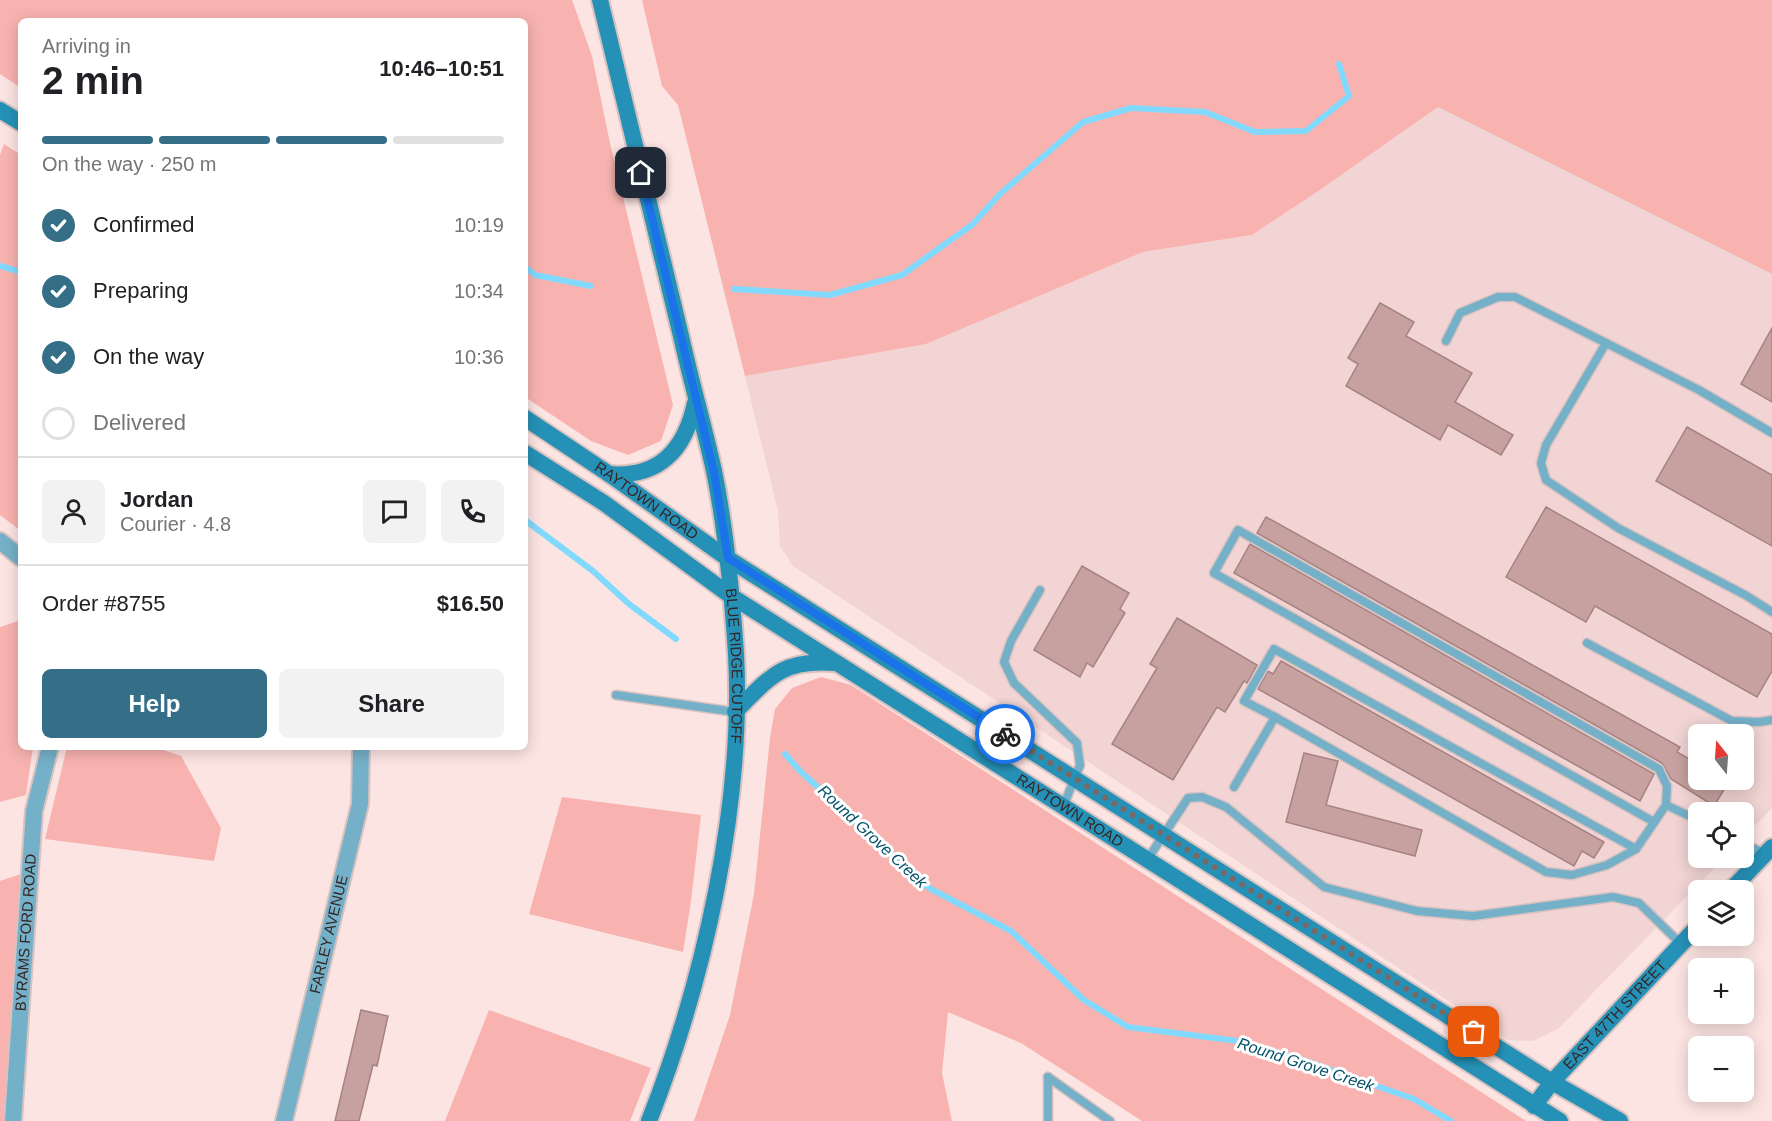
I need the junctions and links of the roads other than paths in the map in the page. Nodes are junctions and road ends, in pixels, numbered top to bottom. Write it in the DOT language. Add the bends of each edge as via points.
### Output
graph roads {
  1 [pos="600,0"];
  2 [pos="0,110"];
  3 [pos="18,121"];
  4 [pos="1446,341"];
  5 [pos="1606,343"];
  6 [pos="695,399"];
  7 [pos="528,420"];
  8 [pos="1772,433"];
  9 [pos="528,455"];
  10 [pos="609,474"];
  11 [pos="0,541"];
  12 [pos="18,556"];
  13 [pos="728,558"];
  14 [pos="1040,590"];
  15 [pos="731,596"];
  16 [pos="1772,612"];
  17 [pos="1587,643"];
  18 [pos="838,664"];
  19 [pos="616,695"];
  20 [pos="735,712"];
  21 [pos="1275,717"];
  22 [pos="1772,720"];
  23 [pos="49,750"];
  24 [pos="361,750"];
  25 [pos="1075,779"];
  26 [pos="1234,787"];
  27 [pos="1666,805"];
  28 [pos="1063,807"];
  29 [pos="1688,815"];
  30 [pos="1654,822"];
  31 [pos="1163,835"];
  32 [pos="1754,846"];
  33 [pos="1636,849"];
  34 [pos="1769,850"];
  35 [pos="1147,860"];
  36 [pos="1741,880"];
  37 [pos="1688,937"];
  38 [pos="1681,944"];
  39 [pos="1552,1082"];
  40 [pos="1534,1106"];
  41 [pos="13,1121"];
  42 [pos="284,1121"];
  43 [pos="649,1121"];
  44 [pos="1048,1121"];
  45 [pos="1110,1121"];
  46 [pos="1560,1121"];
  47 [pos="1620,1121"];
  1 -- 6 [label="main road, BLUE RIDGE CUTOFF"];
  2 -- 3 [label="main road"];
  4 -- 5 [label="lane" via="1460,313 1498,297 1515,297"];
  5 -- 8 [label="lane" via="1699,390"];
  5 -- 16 [label="lane" via="1546,445 1541,464 1546,480 1618,528"];
  6 -- 10 [label="main road" via="691,423 682,442 665,460 645,471"];
  6 -- 13 [label="main road, BLUE RIDGE CUTOFF" via="714,472"];
  7 -- 10 [label="main road, RAYTOWN ROAD"];
  9 -- 15 [label="main road, RAYTOWN ROAD" via="604,503"];
  10 -- 13 [label="main road, RAYTOWN ROAD"];
  11 -- 12 [label="street"];
  13 -- 15 [label="main road, BLUE RIDGE CUTOFF"];
  13 -- 25 [label="main road, RAYTOWN ROAD"];
  14 -- 25 [label="lane" via="1011,641 1004,662 1014,683 1077,743 1080,765"];
  15 -- 18 [label="main road, RAYTOWN ROAD"];
  15 -- 20 [label="main road, BLUE RIDGE CUTOFF"];
  17 -- 22 [label="lane" via="1732,721"];
  18 -- 20 [label="main road" via="796,664 771,678"];
  18 -- 28 [label="main road, RAYTOWN ROAD"];
  19 -- 20 [label="lane"];
  20 -- 43 [label="main road, BLUE RIDGE CUTOFF" via="728,823 710,922 684,1022"];
  21 -- 26 [label="lane"];
  21 -- 33 [label="lane" via="1546,872 1572,875 1607,865"];
  21 -- 33 [label="lane" via="1244,701 1274,649"];
  23 -- 41 [label="street, BYRAMS FORD ROAD" via="34,811"];
  24 -- 42 [label="street, FARLEY AVENUE" via="360,804"];
  25 -- 28 [label="lane"];
  25 -- 31 [label="main road, RAYTOWN ROAD"];
  27 -- 29 [label="lane"];
  27 -- 30 [label="lane"];
  27 -- 30 [label="lane" via="1667,786 1659,769 1238,530 1214,573"];
  28 -- 35 [label="main road, RAYTOWN ROAD"];
  30 -- 33 [label="lane"];
  31 -- 35 [label="lane"];
  31 -- 38 [label="lane" via="1188,798 1202,797 1226,807 1324,887 1417,911 1473,916 1613,897 1639,903"];
  31 -- 39 [label="main road, RAYTOWN ROAD"];
  32 -- 34 [label="lane"];
  34 -- 36 [label="main road"];
  35 -- 40 [label="main road, RAYTOWN ROAD"];
  37 -- 38 [label="main road, EAST 47TH STREET"];
  38 -- 39 [label="main road, EAST 47TH STREET"];
  39 -- 40 [label="main road, EAST 47TH STREET"];
  39 -- 47 [label="main road, RAYTOWN ROAD"];
  40 -- 46 [label="main road, RAYTOWN ROAD"];
  44 -- 45 [label="lane" via="1048,1077"];
}
